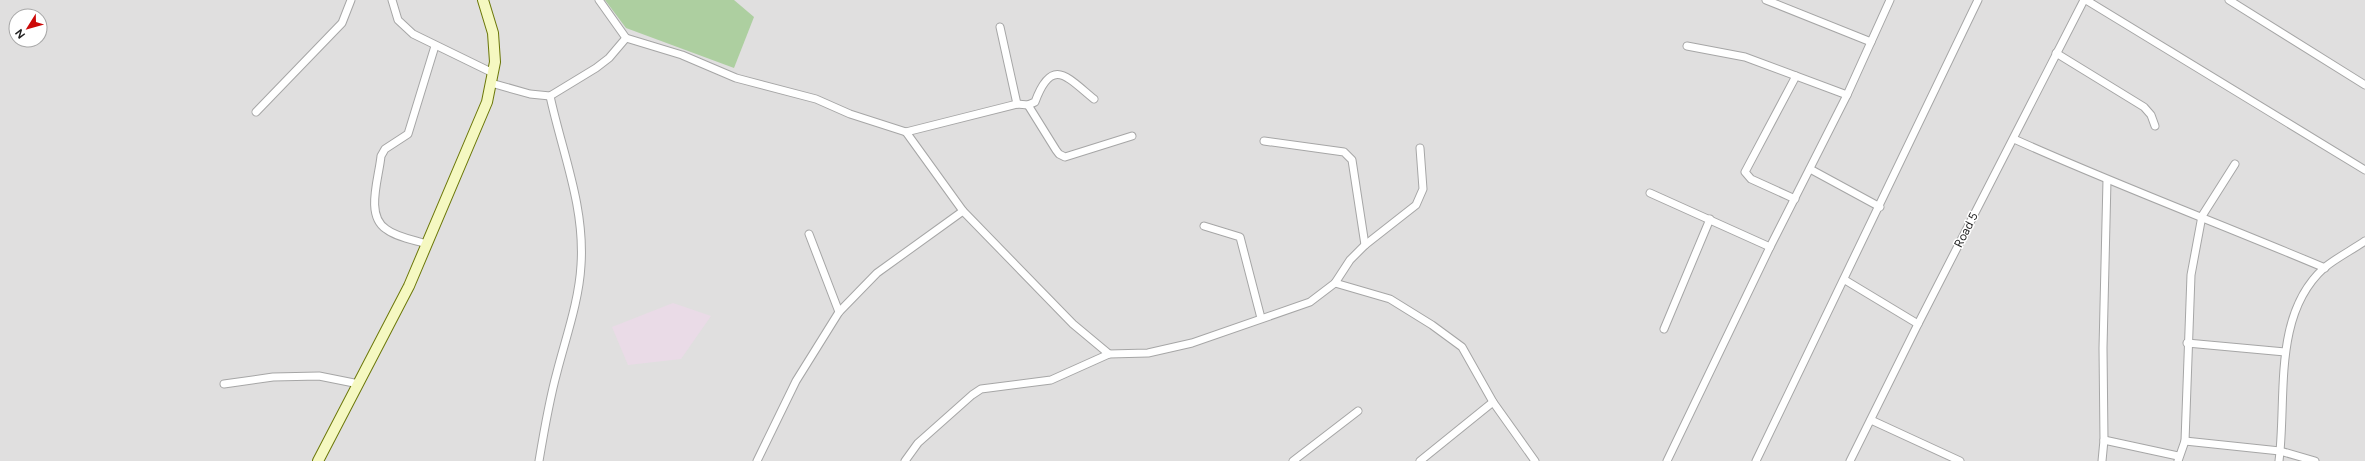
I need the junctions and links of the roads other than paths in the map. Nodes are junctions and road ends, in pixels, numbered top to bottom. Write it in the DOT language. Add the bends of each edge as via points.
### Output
graph roads {
  1 [pos="351,0"];
  2 [pos="392,0"];
  3 [pos="483,0"];
  4 [pos="599,0"];
  5 [pos="1766,0"];
  6 [pos="1890,0"];
  7 [pos="1978,0"];
  8 [pos="2085,0"];
  9 [pos="2229,0"];
  10 [pos="1000,27"];
  11 [pos="626,38"];
  12 [pos="1871,42"];
  13 [pos="435,46"];
  14 [pos="1687,46"];
  15 [pos="2056,53"];
  16 [pos="1796,76"];
  17 [pos="492,78"];
  18 [pos="2365,84"];
  19 [pos="1847,95"];
  20 [pos="550,96"];
  21 [pos="1094,99"];
  22 [pos="1017,104"];
  23 [pos="1028,105"];
  24 [pos="256,112"];
  25 [pos="2155,126"];
  26 [pos="906,132"];
  27 [pos="1132,136"];
  28 [pos="2014,139"];
  29 [pos="1264,141"];
  30 [pos="1420,148"];
  31 [pos="2235,164"];
  32 [pos="1810,169"];
  33 [pos="2365,170"];
  34 [pos="2107,180"];
  35 [pos="1650,193"];
  36 [pos="1795,199"];
  37 [pos="1880,207"];
  38 [pos="963,211"];
  39 [pos="2202,216"];
  40 [pos="1710,219"];
  41 [pos="1204,226"];
  42 [pos="809,234"];
  43 [pos="2365,241"];
  44 [pos="427,244"];
  45 [pos="1365,245"];
  46 [pos="1770,247"];
  47 [pos="2325,268"];
  48 [pos="1845,280"];
  49 [pos="1335,283"];
  50 [pos="839,312"];
  51 [pos="1260,318"];
  52 [pos="1918,324"];
  53 [pos="1664,329"];
  54 [pos="2187,342"];
  55 [pos="2285,352"];
  56 [pos="1109,354"];
  57 [pos="224,384"];
  58 [pos="359,384"];
  59 [pos="1493,402"];
  60 [pos="1358,411"];
  61 [pos="1871,420"];
  62 [pos="2104,440"];
  63 [pos="2185,441"];
  64 [pos="2280,451"];
  65 [pos="2178,458"];
  66 [pos="318,461"];
  67 [pos="539,461"];
  68 [pos="757,461"];
  69 [pos="905,461"];
  70 [pos="1293,461"];
  71 [pos="1420,461"];
  72 [pos="1535,461"];
  73 [pos="1668,461"];
  74 [pos="1756,461"];
  75 [pos="1850,461"];
  76 [pos="1960,461"];
  77 [pos="2102,461"];
  78 [pos="2279,461"];
  79 [pos="2315,461"];
  1 -- 24 [label="street" via="342,23 333,34"];
  2 -- 13 [label="street" via="398,20 413,34"];
  3 -- 17 [label="street" via="493,33 495,62"];
  4 -- 11 [label="street"];
  5 -- 12 [label="street"];
  6 -- 12 [label="street"];
  7 -- 37 [label="street"];
  8 -- 15 [label="street, Road 5"];
  8 -- 33 [label="street"];
  9 -- 18 [label="street"];
  10 -- 22 [label="street"];
  11 -- 20 [label="street" via="609,58 596,68"];
  11 -- 26 [label="street" via="682,55 736,78 816,99 850,114"];
  12 -- 19 [label="street"];
  13 -- 17 [label="street"];
  13 -- 44 [label="street" via="408,134 390,146 381,156 374,209 377,222 387,230"];
  14 -- 16 [label="street" via="1745,57"];
  15 -- 25 [label="street" via="2144,107 2151,115"];
  15 -- 28 [label="street, Road 5"];
  16 -- 19 [label="street"];
  16 -- 36 [label="street" via="1745,172 1751,179"];
  17 -- 20 [label="street" via="530,94"];
  17 -- 44 [label="street" via="487,102"];
  19 -- 32 [label="street"];
  20 -- 67 [label="street" via="575,190 581,265 552,390"];
  21 -- 23 [label="street" via="1064,74 1057,74 1049,77 1035,102"];
  22 -- 23 [label="street"];
  22 -- 26 [label="street"];
  23 -- 27 [label="street" via="1056,150 1065,156"];
  26 -- 38 [label="street"];
  28 -- 34 [label="street"];
  28 -- 52 [label="street, Road 5"];
  29 -- 45 [label="street" via="1344,152 1348,155 1352,160"];
  30 -- 45 [label="street" via="1423,189 1416,205"];
  31 -- 39 [label="street"];
  32 -- 36 [label="street"];
  32 -- 37 [label="street"];
  34 -- 39 [label="street"];
  34 -- 62 [label="street" via="2103,348"];
  35 -- 40 [label="street"];
  36 -- 46 [label="street"];
  37 -- 48 [label="street"];
  38 -- 50 [label="street" via="877,273"];
  38 -- 56 [label="street" via="1073,324"];
  39 -- 47 [label="street"];
  39 -- 54 [label="street" via="2191,275"];
  40 -- 46 [label="street"];
  40 -- 53 [label="street"];
  41 -- 51 [label="street" via="1240,237"];
  42 -- 50 [label="street"];
  43 -- 47 [label="street"];
  44 -- 58 [label="street" via="409,286"];
  45 -- 49 [label="street" via="1350,260"];
  46 -- 73 [label="street"];
  47 -- 55 [label="street" via="2300,299 2291,318"];
  48 -- 52 [label="street"];
  48 -- 74 [label="street"];
  49 -- 51 [label="street" via="1310,302"];
  49 -- 59 [label="street" via="1390,299 1462,346"];
  50 -- 68 [label="street" via="796,381"];
  51 -- 56 [label="street" via="1192,343 1148,353"];
  52 -- 61 [label="street, Road 5"];
  54 -- 55 [label="street"];
  54 -- 63 [label="street"];
  55 -- 64 [label="street"];
  56 -- 69 [label="street" via="1050,380 981,389 918,442"];
  57 -- 58 [label="street" via="273,377 319,376"];
  58 -- 66 [label="street"];
  59 -- 71 [label="street"];
  59 -- 72 [label="street"];
  60 -- 70 [label="street"];
  61 -- 75 [label="street, Road 5"];
  61 -- 76 [label="street"];
  62 -- 65 [label="street"];
  62 -- 77 [label="street"];
  63 -- 64 [label="street"];
  63 -- 65 [label="street"];
  64 -- 78 [label="street"];
  64 -- 79 [label="street"];
}
